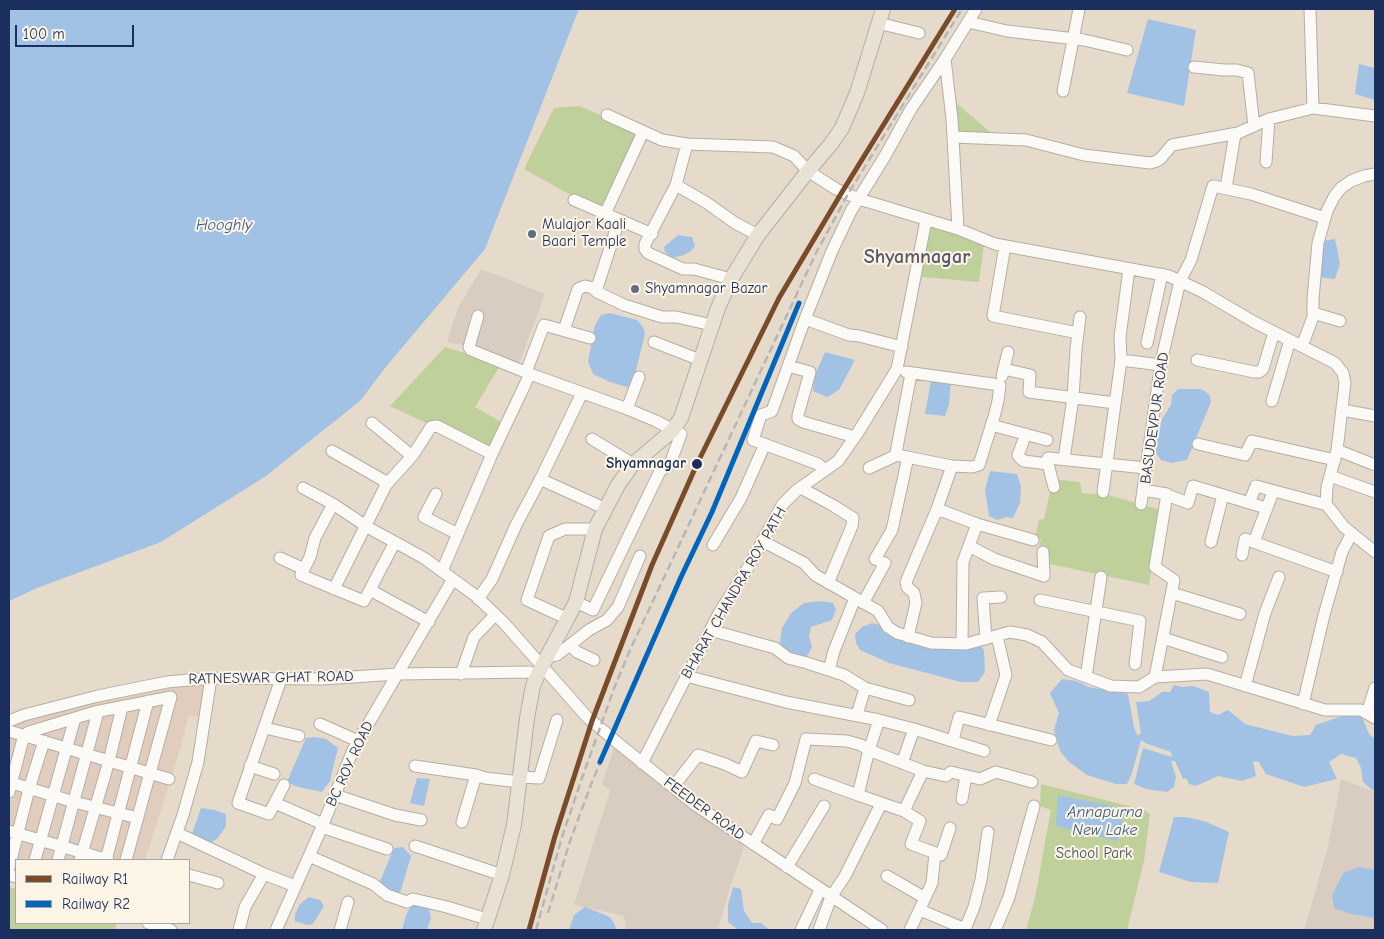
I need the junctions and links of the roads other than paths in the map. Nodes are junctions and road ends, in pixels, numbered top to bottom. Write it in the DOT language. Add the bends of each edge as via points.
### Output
graph roads {
  1 [pos="882,9"];
  2 [pos="976,9"];
  3 [pos="1079,9"];
  4 [pos="1310,9"];
  5 [pos="968,22"];
  6 [pos="878,23"];
  7 [pos="919,33"];
  8 [pos="1073,39"];
  9 [pos="1127,50"];
  10 [pos="945,59"];
  11 [pos="1194,67"];
  12 [pos="1063,91"];
  13 [pos="1313,108"];
  14 [pos="606,115"];
  15 [pos="1375,116"];
  16 [pos="1269,119"];
  17 [pos="1254,126"];
  18 [pos="643,132"];
  19 [pos="1234,134"];
  20 [pos="953,137"];
  21 [pos="687,144"];
  22 [pos="1266,162"];
  23 [pos="808,171"];
  24 [pos="1375,174"];
  25 [pos="676,185"];
  26 [pos="1226,188"];
  27 [pos="859,199"];
  28 [pos="574,200"];
  29 [pos="605,214"];
  30 [pos="1325,218"];
  31 [pos="619,220"];
  32 [pos="926,220"];
  33 [pos="958,229"];
  34 [pos="652,234"];
  35 [pos="758,235"];
  36 [pos="1005,246"];
  37 [pos="1129,269"];
  38 [pos="1162,274"];
  39 [pos="731,279"];
  40 [pos="1180,281"];
  41 [pos="594,288"];
  42 [pos="1313,314"];
  43 [pos="478,316"];
  44 [pos="1080,317"];
  45 [pos="805,319"];
  46 [pos="1340,321"];
  47 [pos="712,325"];
  48 [pos="564,330"];
  49 [pos="1274,332"];
  50 [pos="1078,333"];
  51 [pos="590,338"];
  52 [pos="1290,340"];
  53 [pos="654,342"];
  54 [pos="1147,343"];
  55 [pos="1302,346"];
  56 [pos="902,347"];
  57 [pos="1008,352"];
  58 [pos="700,360"];
  59 [pos="1121,360"];
  60 [pos="1197,360"];
  61 [pos="1160,365"];
  62 [pos="788,366"];
  63 [pos="1004,369"];
  64 [pos="897,370"];
  65 [pos="528,373"];
  66 [pos="911,374"];
  67 [pos="639,377"];
  68 [pos="1000,385"];
  69 [pos="582,393"];
  70 [pos="1073,398"];
  71 [pos="1272,401"];
  72 [pos="1115,402"];
  73 [pos="627,409"];
  74 [pos="1342,410"];
  75 [pos="1375,416"];
  76 [pos="372,423"];
  77 [pos="992,425"];
  78 [pos="672,431"];
  79 [pos="1026,434"];
  80 [pos="855,437"];
  81 [pos="592,439"];
  82 [pos="1047,440"];
  83 [pos="765,444"];
  84 [pos="1198,444"];
  85 [pos="332,451"];
  86 [pos="492,454"];
  87 [pos="1336,455"];
  88 [pos="412,456"];
  89 [pos="903,456"];
  90 [pos="1064,459"];
  91 [pos="1107,463"];
  92 [pos="633,464"];
  93 [pos="1048,464"];
  94 [pos="1375,465"];
  95 [pos="952,466"];
  96 [pos="869,468"];
  97 [pos="1146,468"];
  98 [pos="825,470"];
  99 [pos="1330,476"];
  100 [pos="540,479"];
  101 [pos="388,483"];
  102 [pos="1054,487"];
  103 [pos="303,488"];
  104 [pos="801,488"];
  105 [pos="1143,490"];
  106 [pos="1103,492"];
  107 [pos="1272,492"];
  108 [pos="1375,492"];
  109 [pos="436,494"];
  110 [pos="1167,495"];
  111 [pos="1223,495"];
  112 [pos="1250,503"];
  113 [pos="333,504"];
  114 [pos="1141,504"];
  115 [pos="1327,505"];
  116 [pos="1266,508"];
  117 [pos="606,509"];
  118 [pos="937,509"];
  119 [pos="978,524"];
  120 [pos="365,526"];
  121 [pos="595,529"];
  122 [pos="458,534"];
  123 [pos="1352,534"];
  124 [pos="1033,540"];
  125 [pos="762,541"];
  126 [pos="395,542"];
  127 [pos="1211,542"];
  128 [pos="1254,542"];
  129 [pos="713,545"];
  130 [pos="969,546"];
  131 [pos="1043,552"];
  132 [pos="1375,552"];
  133 [pos="1242,555"];
  134 [pos="640,556"];
  135 [pos="280,558"];
  136 [pos="304,570"];
  137 [pos="442,572"];
  138 [pos="1336,572"];
  139 [pos="1101,577"];
  140 [pos="1279,577"];
  141 [pos="453,580"];
  142 [pos="828,583"];
  143 [pos="334,589"];
  144 [pos="370,590"];
  145 [pos="1172,593"];
  146 [pos="1001,597"];
  147 [pos="478,599"];
  148 [pos="1040,600"];
  149 [pos="859,601"];
  150 [pos="576,602"];
  151 [pos="1095,612"];
  152 [pos="1240,614"];
  153 [pos="495,615"];
  154 [pos="568,619"];
  155 [pos="429,622"];
  156 [pos="710,630"];
  157 [pos="908,636"];
  158 [pos="991,637"];
  159 [pos="1163,638"];
  160 [pos="962,644"];
  161 [pos="570,645"];
  162 [pos="1222,657"];
  163 [pos="594,660"];
  164 [pos="1135,664"];
  165 [pos="543,665"];
  166 [pos="829,670"];
  167 [pos="398,674"];
  168 [pos="461,674"];
  169 [pos="686,676"];
  170 [pos="1086,677"];
  171 [pos="1155,677"];
  172 [pos="211,678"];
  173 [pos="281,679"];
  174 [pos="1245,686"];
  175 [pos="865,688"];
  176 [pos="1375,688"];
  177 [pos="908,700"];
  178 [pos="148,701"];
  179 [pos="1303,704"];
  180 [pos="122,707"];
  181 [pos="98,712"];
  182 [pos="857,715"];
  183 [pos="1371,716"];
  184 [pos="75,718"];
  185 [pos="557,720"];
  186 [pos="879,720"];
  187 [pos="9,721"];
  188 [pos="320,724"];
  189 [pos="989,725"];
  190 [pos="265,728"];
  191 [pos="914,729"];
  192 [pos="9,731"];
  193 [pos="24,735"];
  194 [pos="299,736"];
  195 [pos="953,740"];
  196 [pos="1051,740"];
  197 [pos="44,741"];
  198 [pos="358,741"];
  199 [pos="773,745"];
  200 [pos="67,748"];
  201 [pos="869,750"];
  202 [pos="984,750"];
  203 [pos="87,754"];
  204 [pos="109,761"];
  205 [pos="642,763"];
  206 [pos="902,763"];
  207 [pos="250,766"];
  208 [pos="415,766"];
  209 [pos="130,767"];
  210 [pos="924,771"];
  211 [pos="151,773"];
  212 [pos="274,774"];
  213 [pos="476,775"];
  214 [pos="966,776"];
  215 [pos="169,779"];
  216 [pos="520,779"];
  217 [pos="814,779"];
  218 [pos="1032,782"];
  219 [pos="284,785"];
  220 [pos="10,786"];
  221 [pos="673,787"];
  222 [pos="29,789"];
  223 [pos="335,795"];
  224 [pos="858,795"];
  225 [pos="54,796"];
  226 [pos="962,799"];
  227 [pos="74,802"];
  228 [pos="275,803"];
  229 [pos="882,804"];
  230 [pos="94,806"];
  231 [pos="824,806"];
  232 [pos="1034,806"];
  233 [pos="904,811"];
  234 [pos="118,813"];
  235 [pos="138,818"];
  236 [pos="420,820"];
  237 [pos="462,822"];
  238 [pos="322,825"];
  239 [pos="950,828"];
  240 [pos="13,832"];
  241 [pos="988,832"];
  242 [pos="177,833"];
  243 [pos="40,840"];
  244 [pos="753,844"];
  245 [pos="62,846"];
  246 [pos="415,846"];
  247 [pos="387,848"];
  248 [pos="935,853"];
  249 [pos="81,856"];
  250 [pos="309,856"];
  251 [pos="35,859"];
  252 [pos="58,859"];
  253 [pos="100,859"];
  254 [pos="107,859"];
  255 [pos="126,859"];
  256 [pos="167,859"];
  257 [pos="787,867"];
  258 [pos="9,868"];
  259 [pos="264,874"];
  260 [pos="190,875"];
  261 [pos="502,875"];
  262 [pos="887,876"];
  263 [pos="218,882"];
  264 [pos="295,886"];
  265 [pos="820,890"];
  266 [pos="832,897"];
  267 [pos="925,898"];
  268 [pos="348,902"];
  269 [pos="920,910"];
  270 [pos="153,924"];
  271 [pos="486,925"];
  272 [pos="171,930"];
  273 [pos="238,930"];
  274 [pos="276,930"];
  275 [pos="340,930"];
  276 [pos="801,930"];
  277 [pos="819,930"];
  278 [pos="882,930"];
  279 [pos="910,930"];
  280 [pos="995,930"];
  1 -- 6 [label="main road"];
  2 -- 5 [label="street"];
  3 -- 8 [label="street"];
  4 -- 13 [label="street"];
  5 -- 8 [label="street"];
  5 -- 10 [label="street"];
  6 -- 7 [label="street"];
  6 -- 23 [label="main road" via="857,93 842,128"];
  8 -- 9 [label="street"];
  8 -- 12 [label="street"];
  10 -- 20 [label="street"];
  10 -- 27 [label="street"];
  11 -- 17 [label="street" via="1248,73"];
  13 -- 15 [label="street"];
  13 -- 16 [label="street"];
  14 -- 18 [label="street"];
  16 -- 17 [label="street"];
  16 -- 22 [label="street"];
  17 -- 19 [label="street"];
  18 -- 21 [label="street" via="662,140"];
  18 -- 29 [label="street"];
  19 -- 20 [label="street" via="1172,145 1161,158 1150,163 1084,156 1026,140"];
  19 -- 26 [label="street"];
  20 -- 33 [label="street"];
  21 -- 23 [label="street" via="773,147 794,156"];
  21 -- 25 [label="street"];
  23 -- 27 [label="street"];
  23 -- 35 [label="main road"];
  24 -- 30 [label="street" via="1351,181 1341,188"];
  25 -- 34 [label="street"];
  25 -- 35 [label="street" via="735,224"];
  26 -- 30 [label="street"];
  26 -- 40 [label="street, BASUDEVPUR ROAD" via="1213,186 1191,260"];
  27 -- 32 [label="street"];
  27 -- 45 [label="street" via="832,251"];
  28 -- 29 [label="street"];
  29 -- 31 [label="street"];
  30 -- 42 [label="street" via="1318,244"];
  31 -- 34 [label="street"];
  31 -- 41 [label="street" via="598,285"];
  32 -- 33 [label="street"];
  32 -- 56 [label="street, BHARAT CHANDRA ROY PATH"];
  33 -- 36 [label="street"];
  34 -- 39 [label="street" via="645,244 648,253 683,269"];
  35 -- 39 [label="main road"];
  36 -- 37 [label="street"];
  36 -- 50 [label="street" via="994,316"];
  37 -- 38 [label="street"];
  37 -- 59 [label="street" via="1120,337"];
  38 -- 40 [label="street"];
  38 -- 54 [label="street"];
  39 -- 47 [label="main road"];
  40 -- 49 [label="street"];
  40 -- 61 [label="street, BASUDEVPUR ROAD"];
  41 -- 47 [label="street" via="624,305 662,317"];
  41 -- 48 [label="street" via="585,286 578,289"];
  42 -- 46 [label="street"];
  42 -- 55 [label="street"];
  43 -- 65 [label="street" via="470,348"];
  44 -- 50 [label="street"];
  45 -- 56 [label="street" via="849,336"];
  45 -- 62 [label="street"];
  47 -- 58 [label="main road"];
  48 -- 51 [label="street"];
  48 -- 65 [label="street" via="544,325"];
  49 -- 52 [label="street"];
  49 -- 60 [label="street" via="1260,372"];
  50 -- 70 [label="street"];
  52 -- 55 [label="street"];
  52 -- 71 [label="street"];
  53 -- 58 [label="street"];
  55 -- 74 [label="street" via="1335,363 1343,373"];
  56 -- 64 [label="street, BHARAT CHANDRA ROY PATH"];
  57 -- 63 [label="street"];
  58 -- 78 [label="main road" via="681,418"];
  59 -- 61 [label="street"];
  59 -- 72 [label="street"];
  61 -- 97 [label="street, BASUDEVPUR ROAD"];
  62 -- 80 [label="street" via="810,372 798,419"];
  62 -- 83 [label="street" via="772,410 760,415 753,440"];
  63 -- 68 [label="street"];
  63 -- 70 [label="street" via="1030,375 1029,392"];
  64 -- 66 [label="street"];
  64 -- 80 [label="street, BHARAT CHANDRA ROY PATH"];
  65 -- 69 [label="street"];
  65 -- 86 [label="street"];
  66 -- 68 [label="street"];
  66 -- 89 [label="street" via="896,450"];
  67 -- 73 [label="street"];
  68 -- 77 [label="street"];
  69 -- 73 [label="street"];
  69 -- 100 [label="street"];
  70 -- 72 [label="street"];
  70 -- 90 [label="street"];
  72 -- 91 [label="street"];
  73 -- 78 [label="street"];
  74 -- 75 [label="street"];
  74 -- 87 [label="street"];
  76 -- 88 [label="street"];
  77 -- 79 [label="street"];
  77 -- 95 [label="street" via="979,465"];
  78 -- 92 [label="main road"];
  78 -- 150 [label="street" via="681,434 670,464 660,471 593,610"];
  79 -- 82 [label="street"];
  79 -- 93 [label="street" via="1018,455 1020,458"];
  80 -- 98 [label="street, BHARAT CHANDRA ROY PATH" via="838,461"];
  81 -- 92 [label="street"];
  83 -- 98 [label="street" via="818,464"];
  83 -- 129 [label="street" via="741,498"];
  84 -- 87 [label="street" via="1245,456 1252,441"];
  85 -- 101 [label="street"];
  86 -- 88 [label="street" via="437,426 429,429"];
  86 -- 122 [label="street"];
  87 -- 94 [label="street"];
  87 -- 99 [label="street"];
  88 -- 101 [label="street"];
  89 -- 95 [label="street"];
  89 -- 96 [label="street"];
  89 -- 149 [label="street" via="892,530 875,559 885,563"];
  90 -- 91 [label="street"];
  90 -- 93 [label="street" via="1048,458"];
  91 -- 97 [label="street"];
  91 -- 106 [label="street"];
  92 -- 117 [label="main road"];
  93 -- 102 [label="street"];
  95 -- 118 [label="street"];
  97 -- 105 [label="street, BASUDEVPUR ROAD"];
  98 -- 104 [label="street, BHARAT CHANDRA ROY PATH"];
  99 -- 108 [label="street"];
  99 -- 115 [label="street"];
  100 -- 117 [label="street"];
  100 -- 147 [label="street" via="492,579"];
  101 -- 120 [label="street"];
  103 -- 113 [label="street, FEEDER ROAD"];
  104 -- 125 [label="street, BHARAT CHANDRA ROY PATH" via="782,505"];
  104 -- 142 [label="street" via="853,518"];
  105 -- 110 [label="street, BASUDEVPUR ROAD"];
  105 -- 114 [label="street"];
  107 -- 112 [label="street" via="1256,486"];
  107 -- 115 [label="street"];
  107 -- 116 [label="street"];
  109 -- 122 [label="street" via="424,517"];
  110 -- 111 [label="street" via="1188,503 1193,486"];
  110 -- 145 [label="street, BASUDEVPUR ROAD" via="1155,567 1174,580"];
  111 -- 112 [label="street"];
  111 -- 127 [label="street"];
  112 -- 116 [label="street"];
  113 -- 120 [label="street, FEEDER ROAD"];
  113 -- 136 [label="street"];
  115 -- 123 [label="street"];
  116 -- 128 [label="street"];
  117 -- 121 [label="main road"];
  118 -- 119 [label="street"];
  118 -- 157 [label="street" via="906,582 914,593 916,604"];
  119 -- 124 [label="street"];
  119 -- 130 [label="street"];
  120 -- 126 [label="street, FEEDER ROAD"];
  120 -- 143 [label="street"];
  121 -- 150 [label="main road"];
  121 -- 154 [label="street" via="566,529 549,536 527,600"];
  122 -- 137 [label="street"];
  123 -- 132 [label="street"];
  123 -- 138 [label="street"];
  125 -- 142 [label="street" via="804,563"];
  125 -- 156 [label="street, BHARAT CHANDRA ROY PATH"];
  126 -- 137 [label="street, FEEDER ROAD"];
  126 -- 144 [label="street"];
  128 -- 133 [label="street" via="1245,539"];
  128 -- 138 [label="street"];
  130 -- 131 [label="street" via="994,559 1044,576"];
  130 -- 160 [label="street" via="963,562"];
  134 -- 161 [label="street" via="618,607 607,620"];
  135 -- 136 [label="street"];
  136 -- 143 [label="street" via="301,575"];
  137 -- 141 [label="street, FEEDER ROAD"];
  138 -- 179 [label="street"];
  139 -- 151 [label="street"];
  140 -- 174 [label="street" via="1265,613"];
  141 -- 147 [label="street, FEEDER ROAD"];
  141 -- 155 [label="street, BC ROY ROAD"];
  142 -- 149 [label="street"];
  143 -- 144 [label="street" via="364,601"];
  144 -- 155 [label="street"];
  145 -- 152 [label="street"];
  145 -- 159 [label="street"];
  146 -- 158 [label="street" via="983,598"];
  147 -- 153 [label="street, FEEDER ROAD"];
  148 -- 151 [label="street"];
  149 -- 157 [label="street" via="878,612 897,633"];
  149 -- 166 [label="street" via="834,651"];
  150 -- 154 [label="main road"];
  151 -- 164 [label="street" via="1140,621"];
  151 -- 170 [label="street"];
  153 -- 165 [label="street, FEEDER ROAD"];
  153 -- 168 [label="street" via="474,637"];
  154 -- 165 [label="main road"];
  155 -- 167 [label="street, BC ROY ROAD"];
  156 -- 166 [label="street" via="775,648 788,658"];
  156 -- 169 [label="street, BHARAT CHANDRA ROY PATH"];
  157 -- 160 [label="street" via="930,643"];
  158 -- 160 [label="street"];
  158 -- 170 [label="street" via="1010,632 1027,634 1042,642 1068,670"];
  158 -- 189 [label="street" via="1006,675"];
  159 -- 162 [label="street"];
  159 -- 171 [label="street"];
  161 -- 163 [label="street"];
  161 -- 165 [label="street"];
  165 -- 168 [label="street, RATNESWAR GHAT ROAD" via="528,672"];
  165 -- 205 [label="street, FEEDER ROAD" via="587,717"];
  165 -- 216 [label="main road" via="531,697"];
  166 -- 175 [label="street"];
  167 -- 168 [label="street, RATNESWAR GHAT ROAD"];
  167 -- 173 [label="street, RATNESWAR GHAT ROAD"];
  167 -- 198 [label="street, BC ROY ROAD"];
  169 -- 182 [label="street" via="786,702"];
  169 -- 205 [label="street, BHARAT CHANDRA ROY PATH"];
  170 -- 171 [label="street" via="1111,686 1138,687"];
  171 -- 174 [label="street" via="1207,674"];
  172 -- 173 [label="street, RATNESWAR GHAT ROAD"];
  172 -- 187 [label="street, RATNESWAR GHAT ROAD" via="167,682"];
  172 -- 242 [label="street" via="198,762"];
  173 -- 190 [label="street"];
  174 -- 179 [label="street"];
  175 -- 177 [label="street"];
  175 -- 182 [label="street"];
  176 -- 183 [label="street"];
  178 -- 180 [label="street"];
  178 -- 209 [label="street"];
  178 -- 211 [label="street" via="171,697"];
  179 -- 183 [label="street" via="1325,710 1361,710"];
  180 -- 181 [label="street"];
  180 -- 204 [label="street"];
  181 -- 184 [label="street"];
  181 -- 203 [label="street"];
  182 -- 186 [label="street"];
  184 -- 193 [label="street"];
  184 -- 200 [label="street"];
  185 -- 216 [label="street" via="539,778"];
  186 -- 191 [label="street"];
  186 -- 201 [label="street"];
  188 -- 198 [label="street"];
  189 -- 195 [label="street" via="959,717"];
  189 -- 196 [label="street"];
  190 -- 194 [label="street"];
  190 -- 207 [label="street"];
  191 -- 195 [label="street"];
  191 -- 206 [label="street"];
  192 -- 193 [label="street"];
  193 -- 197 [label="street"];
  193 -- 220 [label="street"];
  195 -- 202 [label="street"];
  197 -- 200 [label="street"];
  197 -- 222 [label="street"];
  198 -- 223 [label="street, BC ROY ROAD"];
  199 -- 221 [label="street" via="756,741 742,772 698,755"];
  200 -- 203 [label="street"];
  200 -- 225 [label="street"];
  201 -- 206 [label="street"];
  201 -- 224 [label="street"];
  201 -- 244 [label="street" via="847,741 806,739 795,783 777,819 770,815"];
  203 -- 204 [label="street"];
  203 -- 227 [label="street"];
  204 -- 209 [label="street"];
  204 -- 230 [label="street"];
  205 -- 221 [label="street, FEEDER ROAD"];
  206 -- 210 [label="street"];
  207 -- 212 [label="street"];
  207 -- 228 [label="street" via="238,803 269,814"];
  208 -- 213 [label="street"];
  209 -- 211 [label="street"];
  209 -- 234 [label="street"];
  210 -- 214 [label="street"];
  210 -- 233 [label="street"];
  211 -- 215 [label="street"];
  211 -- 235 [label="street"];
  213 -- 216 [label="street"];
  213 -- 237 [label="street"];
  214 -- 218 [label="street" via="980,779 996,772"];
  214 -- 226 [label="street"];
  216 -- 261 [label="main road"];
  217 -- 224 [label="street"];
  219 -- 228 [label="street"];
  220 -- 222 [label="street"];
  221 -- 244 [label="street, FEEDER ROAD"];
  222 -- 225 [label="street"];
  222 -- 240 [label="street"];
  223 -- 236 [label="street"];
  223 -- 238 [label="street, BC ROY ROAD"];
  224 -- 229 [label="street"];
  225 -- 227 [label="street"];
  225 -- 243 [label="street"];
  227 -- 230 [label="street"];
  227 -- 245 [label="street"];
  228 -- 238 [label="street"];
  229 -- 233 [label="street"];
  229 -- 266 [label="street"];
  230 -- 234 [label="street"];
  230 -- 249 [label="street"];
  231 -- 257 [label="street"];
  232 -- 280 [label="street" via="1009,896"];
  233 -- 248 [label="street" via="920,821 911,844"];
  234 -- 235 [label="street"];
  234 -- 254 [label="street"];
  235 -- 255 [label="street"];
  238 -- 247 [label="street"];
  238 -- 250 [label="street, BC ROY ROAD"];
  239 -- 248 [label="street" via="941,855"];
  240 -- 243 [label="street"];
  240 -- 258 [label="street"];
  241 -- 269 [label="street" via="981,880 965,929"];
  242 -- 256 [label="street"];
  242 -- 259 [label="street"];
  243 -- 245 [label="street"];
  243 -- 251 [label="street"];
  244 -- 257 [label="street, FEEDER ROAD"];
  245 -- 249 [label="street"];
  245 -- 252 [label="street"];
  246 -- 261 [label="street"];
  248 -- 267 [label="street" via="932,883"];
  249 -- 253 [label="street"];
  250 -- 264 [label="street, BC ROY ROAD"];
  250 -- 271 [label="street" via="373,884 394,897 446,907"];
  257 -- 265 [label="street, FEEDER ROAD"];
  259 -- 264 [label="street"];
  259 -- 273 [label="street" via="245,907"];
  260 -- 263 [label="street"];
  261 -- 271 [label="main road"];
  262 -- 267 [label="street"];
  264 -- 274 [label="street, BC ROY ROAD"];
  265 -- 266 [label="street, FEEDER ROAD"];
  265 -- 276 [label="street"];
  266 -- 277 [label="street"];
  266 -- 278 [label="street, FEEDER ROAD"];
  267 -- 269 [label="street"];
  268 -- 275 [label="street"];
  269 -- 279 [label="street"];
  270 -- 272 [label="street"];
}
